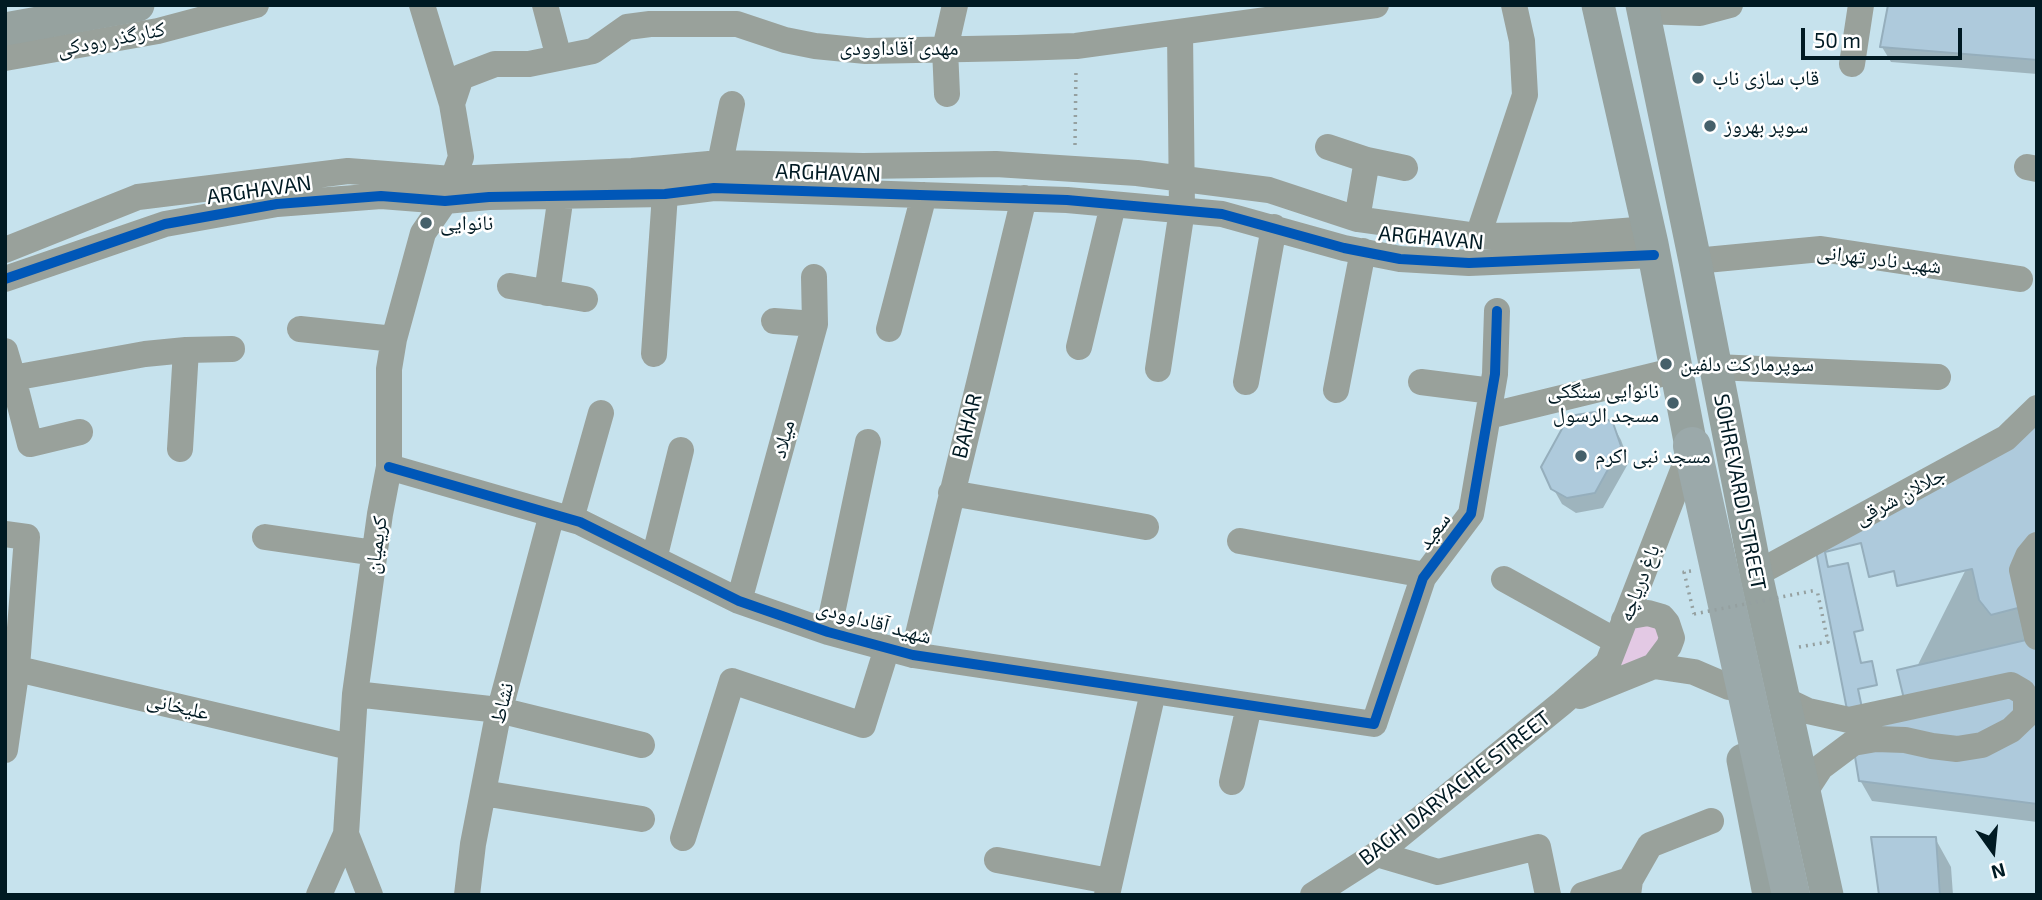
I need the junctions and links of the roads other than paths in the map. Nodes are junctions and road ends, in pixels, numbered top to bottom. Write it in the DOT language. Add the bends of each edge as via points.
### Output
graph roads {
  1 [pos="25,5"];
  2 [pos="138,5"];
  3 [pos="256,5"];
  4 [pos="422,5"];
  5 [pos="545,5"];
  6 [pos="955,5"];
  7 [pos="1376,5"];
  8 [pos="1514,5"];
  9 [pos="1598,5"];
  10 [pos="1730,5"];
  11 [pos="1861,5"];
  12 [pos="5,8"];
  13 [pos="1642,8"];
  14 [pos="1249,14"];
  15 [pos="745,15"];
  16 [pos="5,29"];
  17 [pos="1180,32"];
  18 [pos="945,49"];
  19 [pos="5,58"];
  20 [pos="559,58"];
  21 [pos="1852,64"];
  22 [pos="947,94"];
  23 [pos="452,104"];
  24 [pos="732,104"];
  25 [pos="1328,148"];
  26 [pos="1367,160"];
  27 [pos="1405,168"];
  28 [pos="717,176"];
  29 [pos="1181,180"];
  30 [pos="631,183"];
  31 [pos="449,190"];
  32 [pos="665,194"];
  33 [pos="561,195"];
  34 [pos="924,195"];
  35 [pos="1024,198"];
  36 [pos="1113,205"];
  37 [pos="115,207"];
  38 [pos="1182,210"];
  39 [pos="1357,219"];
  40 [pos="1274,227"];
  41 [pos="128,236"];
  42 [pos="1478,236"];
  43 [pos="1651,242"];
  44 [pos="5,250"];
  45 [pos="1363,251"];
  46 [pos="1695,261"];
  47 [pos="814,277"];
  48 [pos="5,279"];
  49 [pos="2020,279"];
  50 [pos="510,286"];
  51 [pos="547,293"];
  52 [pos="584,299"];
  53 [pos="1497,312"];
  54 [pos="774,321"];
  55 [pos="815,324"];
  56 [pos="300,329"];
  57 [pos="889,329"];
  58 [pos="394,339"];
  59 [pos="1079,347"];
  60 [pos="232,349"];
  61 [pos="186,350"];
  62 [pos="5,351"];
  63 [pos="654,354"];
  64 [pos="1716,368"];
  65 [pos="1157,369"];
  66 [pos="1677,370"];
  67 [pos="1938,377"];
  68 [pos="13,378"];
  69 [pos="1246,382"];
  70 [pos="1421,382"];
  71 [pos="1336,390"];
  72 [pos="1490,404"];
  73 [pos="2037,408"];
  74 [pos="601,413"];
  75 [pos="80,432"];
  76 [pos="868,442"];
  77 [pos="1692,446"];
  78 [pos="180,449"];
  79 [pos="681,450"];
  80 [pos="388,467"];
  81 [pos="951,493"];
  82 [pos="561,517"];
  83 [pos="1146,527"];
  84 [pos="5,534"];
  85 [pos="265,537"];
  86 [pos="1240,541"];
  87 [pos="2037,545"];
  88 [pos="375,553"];
  89 [pos="654,559"];
  90 [pos="1756,574"];
  91 [pos="1426,575"];
  92 [pos="1504,579"];
  93 [pos="739,601"];
  94 [pos="1620,630"];
  95 [pos="828,632"];
  96 [pos="2037,637"];
  97 [pos="887,648"];
  98 [pos="913,655"];
  99 [pos="1654,666"];
  100 [pos="11,667"];
  101 [pos="2037,675"];
  102 [pos="2011,685"];
  103 [pos="1729,687"];
  104 [pos="1153,692"];
  105 [pos="355,694"];
  106 [pos="1783,699"];
  107 [pos="1562,703"];
  108 [pos="1249,706"];
  109 [pos="499,710"];
  110 [pos="2031,710"];
  111 [pos="1374,724"];
  112 [pos="642,745"];
  113 [pos="351,747"];
  114 [pos="5,751"];
  115 [pos="1233,782"];
  116 [pos="483,793"];
  117 [pos="1804,793"];
  118 [pos="1753,812"];
  119 [pos="642,819"];
  120 [pos="1711,821"];
  121 [pos="346,834"];
  122 [pos="683,838"];
  123 [pos="1377,854"];
  124 [pos="997,860"];
  125 [pos="1629,887"];
  126 [pos="1108,888"];
  127 [pos="319,895"];
  128 [pos="370,895"];
  129 [pos="467,895"];
  130 [pos="1312,895"];
  131 [pos="1548,895"];
  132 [pos="1583,895"];
  133 [pos="1744,895"];
  134 [pos="1769,895"];
  135 [pos="1791,895"];
  136 [pos="1827,895"];
  1 -- 12 [label="main road"];
  2 -- 16 [label="main road"];
  3 -- 19 [label="street, کنارگذر رودکی" via="158,32"];
  4 -- 23 [label="street"];
  5 -- 20 [label="street"];
  6 -- 18 [label="street"];
  7 -- 14 [label="street, مهدی آقاداوودی"];
  8 -- 42 [label="street" via="1522,41 1525,94"];
  9 -- 43 [label="main road, SOHREVARDI STREET"];
  10 -- 13 [label="street" via="1700,13"];
  11 -- 21 [label="street"];
  13 -- 46 [label="main road, SOHREVARDI STREET"];
  14 -- 17 [label="street, مهدی آقاداوودی"];
  15 -- 18 [label="street, مهدی آقاداوودی" via="785,40 815,46 866,51"];
  15 -- 20 [label="street, مهدی آقاداوودی" via="627,27 593,51"];
  17 -- 18 [label="street, مهدی آقاداوودی" via="1076,46"];
  17 -- 29 [label="street"];
  18 -- 22 [label="street"];
  20 -- 23 [label="street, مهدی آقاداوودی" via="495,64 461,77"];
  23 -- 31 [label="street" via="461,157"];
  24 -- 28 [label="street"];
  25 -- 26 [label="street"];
  26 -- 27 [label="street"];
  26 -- 39 [label="street"];
  28 -- 29 [label="street, ARGHAVAN" via="863,166 996,164"];
  28 -- 30 [label="street, ARGHAVAN"];
  28 -- 32 [label="street, ARGHAVAN"];
  28 -- 34 [label="street, ARGHAVAN"];
  29 -- 38 [label="street"];
  29 -- 39 [label="street, ARGHAVAN" via="1269,190"];
  30 -- 31 [label="street, ARGHAVAN"];
  30 -- 32 [label="street, ARGHAVAN"];
  30 -- 33 [label="street, ARGHAVAN"];
  31 -- 33 [label="street, ARGHAVAN"];
  31 -- 37 [label="street, ARGHAVAN" via="348,171 138,197"];
  31 -- 41 [label="street, ARGHAVAN" via="277,204 165,224"];
  31 -- 58 [label="street, کریمیان" via="423,233"];
  32 -- 63 [label="street"];
  33 -- 51 [label="street"];
  34 -- 35 [label="street, ARGHAVAN"];
  34 -- 57 [label="street"];
  35 -- 36 [label="street, ARGHAVAN"];
  35 -- 81 [label="street, BAHAR"];
  36 -- 38 [label="street, ARGHAVAN"];
  36 -- 59 [label="street"];
  37 -- 41 [label="street"];
  37 -- 44 [label="street, ARGHAVAN"];
  38 -- 40 [label="street, ARGHAVAN"];
  38 -- 65 [label="street"];
  39 -- 42 [label="street, ARGHAVAN"];
  40 -- 45 [label="street, ARGHAVAN"];
  40 -- 69 [label="street"];
  41 -- 48 [label="street, ARGHAVAN"];
  42 -- 43 [label="street, ARGHAVAN" via="1573,235"];
  43 -- 45 [label="street, ARGHAVAN" via="1469,263 1400,259"];
  43 -- 66 [label="main road, SOHREVARDI STREET"];
  45 -- 71 [label="street"];
  46 -- 49 [label="street, شهید نادر تهرانی" via="1821,249"];
  46 -- 64 [label="main road, SOHREVARDI STREET"];
  47 -- 55 [label="street, میلاد"];
  50 -- 51 [label="street"];
  51 -- 52 [label="street"];
  53 -- 72 [label="street, سعید"];
  54 -- 55 [label="street"];
  55 -- 93 [label="street, میلاد"];
  56 -- 58 [label="street"];
  58 -- 80 [label="street, کریمیان" via="388,369"];
  60 -- 61 [label="street"];
  61 -- 68 [label="street"];
  61 -- 78 [label="street"];
  62 -- 68 [label="street"];
  64 -- 67 [label="street"];
  64 -- 90 [label="main road, SOHREVARDI STREET"];
  66 -- 72 [label="street"];
  66 -- 77 [label="main road, SOHREVARDI STREET"];
  68 -- 75 [label="street" via="30,444"];
  70 -- 72 [label="street"];
  72 -- 91 [label="street, سعید" via="1471,514"];
  73 -- 90 [label="street, جلالان شرقی" via="2006,439"];
  74 -- 82 [label="street, نشاط"];
  76 -- 95 [label="street"];
  77 -- 94 [label="street, باغ دریاچه"];
  77 -- 103 [label="main road, SOHREVARDI STREET"];
  77 -- 135 [label="highway"];
  79 -- 89 [label="street"];
  80 -- 82 [label="street, شهید آقاداوودی"];
  80 -- 88 [label="street, کریمیان"];
  81 -- 83 [label="street"];
  81 -- 98 [label="street, BAHAR"];
  82 -- 89 [label="street, شهید آقاداوودی"];
  82 -- 109 [label="street, نشاط"];
  84 -- 100 [label="street" via="27,537"];
  85 -- 88 [label="street"];
  86 -- 91 [label="street"];
  87 -- 96 [label="street" via="2022,570"];
  88 -- 105 [label="street, کریمیان"];
  89 -- 93 [label="street, شهید آقاداوودی"];
  90 -- 106 [label="main road, SOHREVARDI STREET"];
  91 -- 111 [label="street, سعید"];
  92 -- 94 [label="street"];
  93 -- 95 [label="street, شهید آقاداوودی"];
  94 -- 99 [label="street" via="1631,616 1648,613 1662,617 1672,638"];
  94 -- 107 [label="street, باغ دریاچه" via="1608,663"];
  95 -- 97 [label="street, شهید آقاداوودی"];
  97 -- 98 [label="street, شهید آقاداوودی"];
  97 -- 122 [label="street" via="863,725 732,681"];
  98 -- 104 [label="street, شهید آقاداوودی"];
  99 -- 103 [label="street" via="1694,672"];
  99 -- 107 [label="street"];
  100 -- 113 [label="street, علیخانی"];
  100 -- 114 [label="street"];
  101 -- 102 [label="street"];
  102 -- 106 [label="street" via="1849,720 1808,711"];
  102 -- 110 [label="street" via="2022,692"];
  103 -- 118 [label="main road, SOHREVARDI STREET"];
  104 -- 108 [label="street, شهید آقاداوودی"];
  104 -- 126 [label="street"];
  105 -- 109 [label="street"];
  105 -- 113 [label="street, کریمیان"];
  106 -- 117 [label="main road, SOHREVARDI STREET"];
  107 -- 123 [label="street, BAGH DARYACHE STREET"];
  108 -- 111 [label="street, شهید آقاداوودی"];
  108 -- 115 [label="street"];
  109 -- 112 [label="street"];
  109 -- 116 [label="street, نشاط"];
  110 -- 117 [label="street" via="2000,737 1982,745 1957,749 1905,740 1853,743 1821,767"];
  113 -- 121 [label="street, کریمیان"];
  116 -- 119 [label="street"];
  116 -- 129 [label="street, نشاط"];
  117 -- 136 [label="main road, SOHREVARDI STREET"];
  118 -- 133 [label="main road"];
  118 -- 134 [label="main road, SOHREVARDI STREET"];
  120 -- 125 [label="street" via="1650,845"];
  121 -- 127 [label="street"];
  121 -- 128 [label="street, کریمیان"];
  123 -- 130 [label="street, BAGH DARYACHE STREET"];
  123 -- 131 [label="street" via="1438,873 1538,847"];
  124 -- 126 [label="street"];
  125 -- 132 [label="street"];
}
